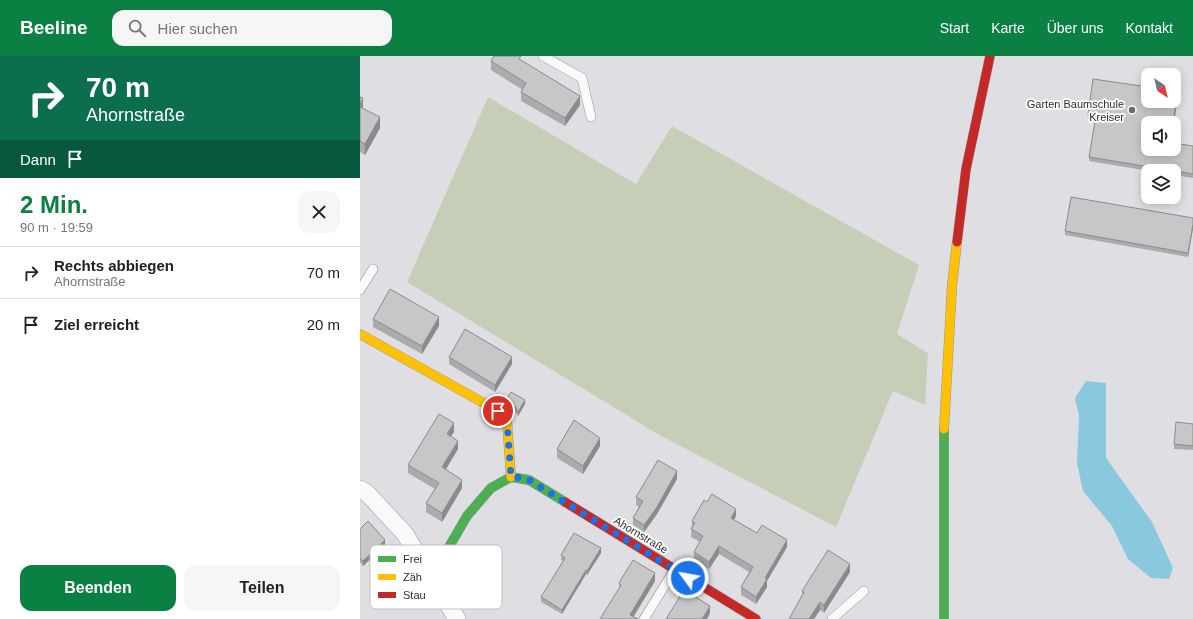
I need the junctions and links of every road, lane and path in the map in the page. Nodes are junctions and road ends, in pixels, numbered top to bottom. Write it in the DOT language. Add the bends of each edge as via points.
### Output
graph roads {
  1 [pos="543,56"];
  2 [pos="990,56"];
  3 [pos="591,117"];
  4 [pos="373,269"];
  5 [pos="360,290"];
  6 [pos="360,334"];
  7 [pos="511,476"];
  8 [pos="360,489"];
  9 [pos="412,545"];
  10 [pos="450,545"];
  11 [pos="675,569"];
  12 [pos="864,591"];
  13 [pos="451,609"];
  14 [pos="457,619"];
  15 [pos="644,619"];
  16 [pos="756,619"];
  17 [pos="832,619"];
  18 [pos="944,619"];
  1 -- 3 [label="lane" via="582,78"];
  2 -- 18 [label="street" via="966,169 952,286 944,421"];
  4 -- 5 [label="lane"];
  6 -- 7 [label="street" via="498,411 507,421"];
  7 -- 10 [label="street" via="491,488 467,516"];
  7 -- 11 [label="street, Ahornstraße" via="529,480"];
  8 -- 9 [label="street" via="367,493 405,534"];
  11 -- 15 [label="lane"];
  11 -- 16 [label="street, Ahornstraße"];
  12 -- 17 [label="lane"];
  13 -- 14 [label="street"];
}
